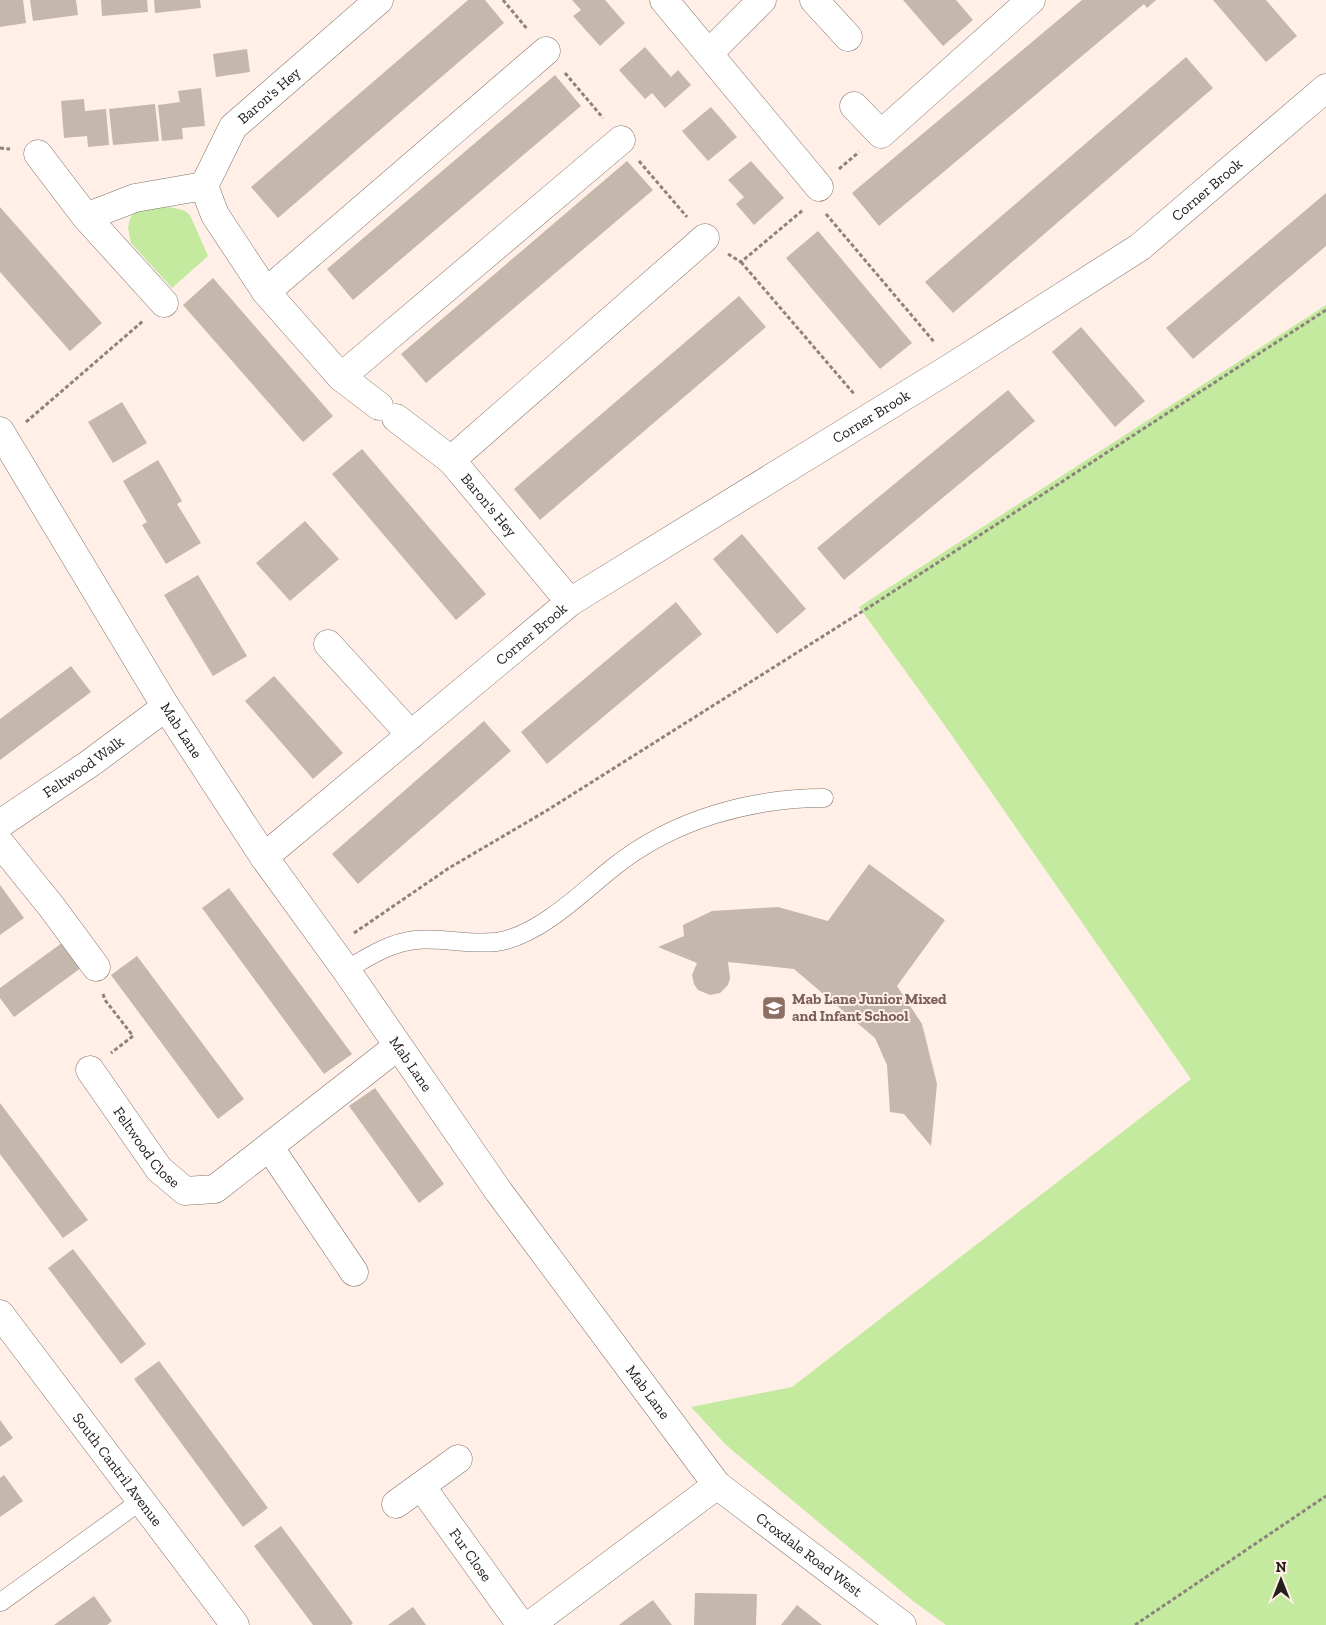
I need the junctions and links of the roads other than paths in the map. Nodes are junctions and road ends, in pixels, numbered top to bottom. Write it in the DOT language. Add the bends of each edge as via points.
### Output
graph roads {
  1 [pos="379,0"];
  2 [pos="664,0"];
  3 [pos="762,0"];
  4 [pos="814,0"];
  5 [pos="1031,0"];
  6 [pos="848,37"];
  7 [pos="546,51"];
  8 [pos="709,53"];
  9 [pos="1326,88"];
  10 [pos="854,106"];
  11 [pos="621,140"];
  12 [pos="38,154"];
  13 [pos="204,186"];
  14 [pos="816,194"];
  15 [pos="86,217"];
  16 [pos="705,238"];
  17 [pos="266,292"];
  18 [pos="164,303"];
  19 [pos="341,376"];
  20 [pos="2,436"];
  21 [pos="451,460"];
  22 [pos="570,602"];
  23 [pos="328,644"];
  24 [pos="166,707"];
  25 [pos="411,735"];
  26 [pos="824,798"];
  27 [pos="0,824"];
  28 [pos="0,844"];
  29 [pos="264,856"];
  30 [pos="338,960"];
  31 [pos="96,967"];
  32 [pos="398,1046"];
  33 [pos="90,1070"];
  34 [pos="270,1148"];
  35 [pos="354,1272"];
  36 [pos="0,1314"];
  37 [pos="458,1459"];
  38 [pos="717,1485"];
  39 [pos="421,1486"];
  40 [pos="142,1500"];
  41 [pos="396,1504"];
  42 [pos="1,1602"];
  43 [pos="235,1625"];
  44 [pos="521,1625"];
  45 [pos="530,1625"];
  46 [pos="902,1625"];
  1 -- 13 [label="street, Baron's Hey" via="233,127"];
  2 -- 8 [label="street"];
  3 -- 8 [label="street"];
  4 -- 6 [label="street"];
  5 -- 10 [label="street" via="881,134"];
  7 -- 17 [label="street"];
  8 -- 14 [label="street"];
  9 -- 22 [label="street, Corner Brook" via="1140,247"];
  11 -- 19 [label="street"];
  12 -- 15 [label="street"];
  13 -- 15 [label="street" via="135,198"];
  13 -- 17 [label="street, Baron's Hey" via="216,215"];
  15 -- 18 [label="street"];
  16 -- 21 [label="street"];
  17 -- 19 [label="street, Baron's Hey"];
  19 -- 21 [label="street, Baron's Hey"];
  20 -- 24 [label="street, Mab Lane"];
  21 -- 22 [label="street, Baron's Hey"];
  22 -- 25 [label="street, Corner Brook"];
  23 -- 25 [label="street"];
  24 -- 27 [label="street, Feltwood Walk"];
  24 -- 29 [label="street, Mab Lane"];
  25 -- 29 [label="street, Corner Brook"];
  26 -- 30 [label="lane" via="791,798 760,803 670,831 617,864 570,904 527,932 504,941 416,940"];
  28 -- 31 [label="street"];
  29 -- 30 [label="street, Mab Lane"];
  30 -- 32 [label="street, Mab Lane"];
  32 -- 34 [label="street, Feltwood Close"];
  32 -- 38 [label="street, Mab Lane" via="499,1192"];
  33 -- 34 [label="street, Feltwood Close" via="159,1169 185,1191 216,1189"];
  34 -- 35 [label="street"];
  36 -- 40 [label="street, South Cantril Avenue"];
  37 -- 39 [label="street"];
  38 -- 45 [label="street"];
  38 -- 46 [label="street, Croxdale Road West"];
  39 -- 41 [label="street"];
  39 -- 44 [label="street, Fur Close"];
  40 -- 42 [label="lane"];
  40 -- 43 [label="street, South Cantril Avenue"];
}
